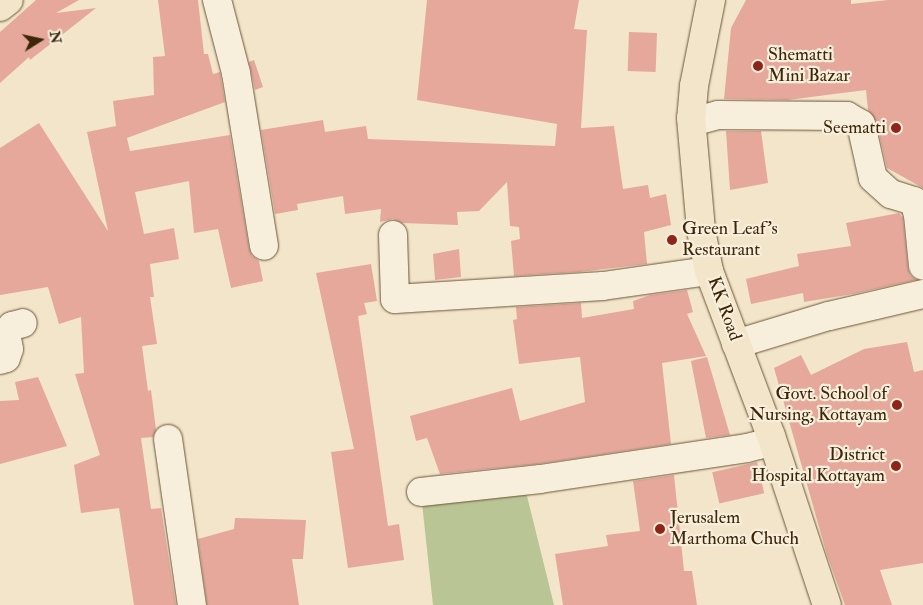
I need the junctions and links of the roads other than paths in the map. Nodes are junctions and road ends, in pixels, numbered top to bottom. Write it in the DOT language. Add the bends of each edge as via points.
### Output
graph roads {
  1 [pos="10,0"];
  2 [pos="218,0"];
  3 [pos="711,0"];
  4 [pos="0,7"];
  5 [pos="692,122"];
  6 [pos="393,235"];
  7 [pos="264,246"];
  8 [pos="923,266"];
  9 [pos="709,271"];
  10 [pos="923,294"];
  11 [pos="23,323"];
  12 [pos="736,344"];
  13 [pos="0,360"];
  14 [pos="168,438"];
  15 [pos="771,442"];
  16 [pos="421,492"];
  17 [pos="192,605"];
  18 [pos="827,605"];
  1 -- 4 [label="main road"];
  2 -- 7 [label="street" via="236,73"];
  3 -- 5 [label="main road, KK Road" via="694,86"];
  5 -- 8 [label="street" via="718,115 847,116 861,124 873,178 891,194 914,201"];
  5 -- 9 [label="main road, KK Road" via="698,200"];
  6 -- 9 [label="street" via="395,299 603,286"];
  9 -- 12 [label="main road, KK Road"];
  10 -- 12 [label="street" via="829,316"];
  11 -- 13 [label="street" via="12,326 6,334 9,349 6,358"];
  12 -- 15 [label="main road, KK Road"];
  14 -- 17 [label="street"];
  15 -- 16 [label="street" via="550,477"];
  15 -- 18 [label="main road, KK Road"];
}
